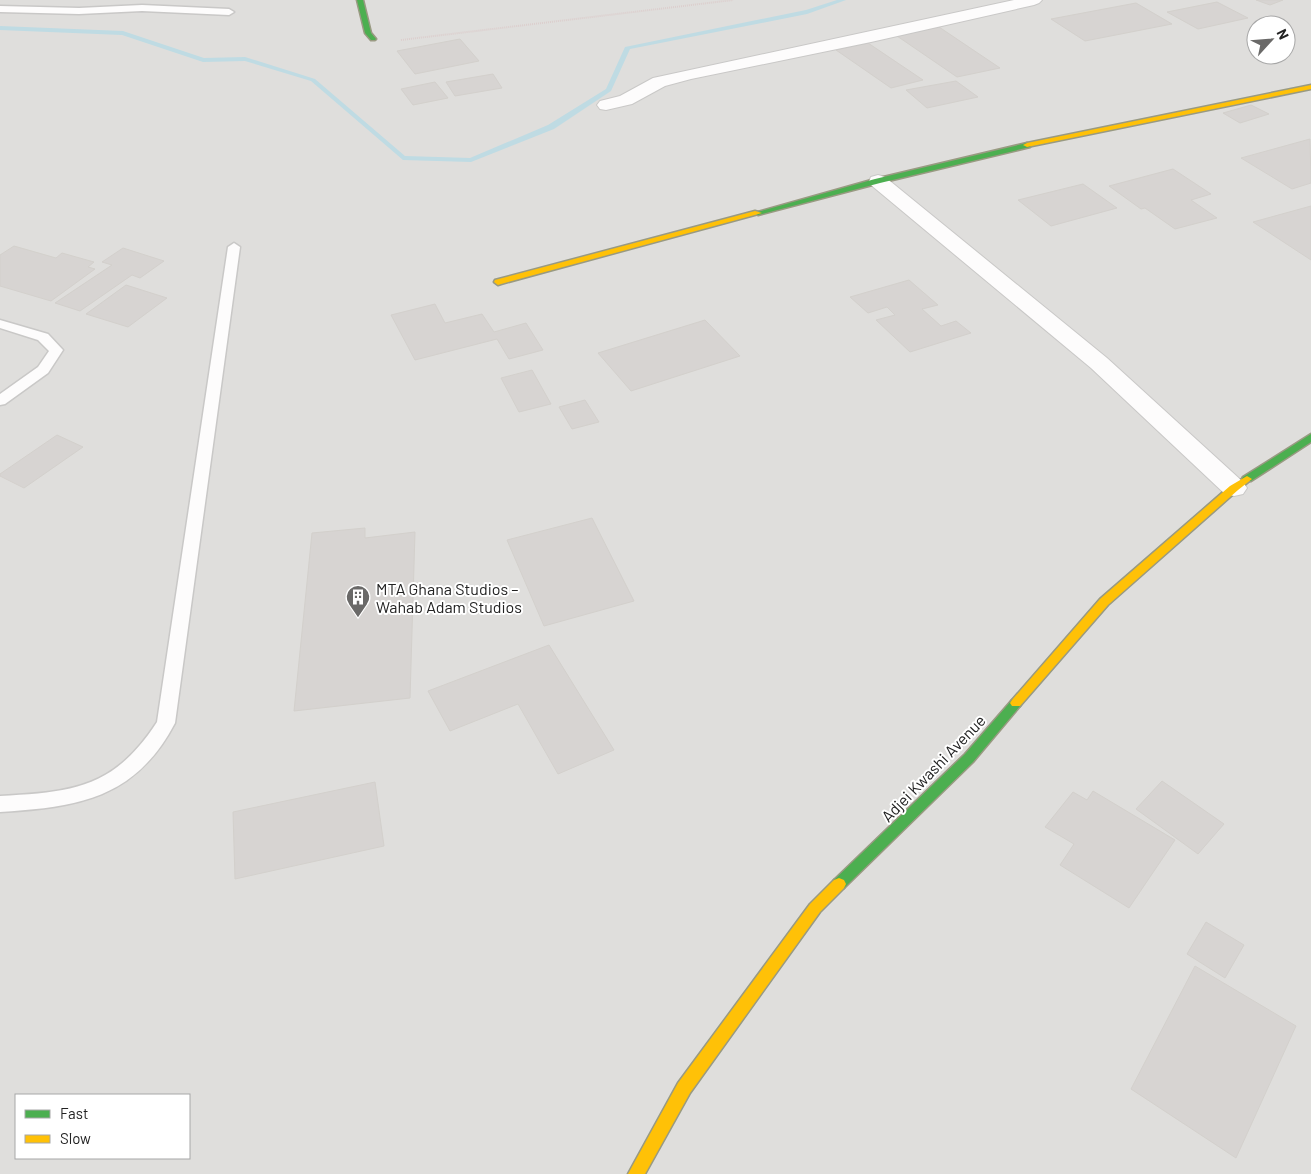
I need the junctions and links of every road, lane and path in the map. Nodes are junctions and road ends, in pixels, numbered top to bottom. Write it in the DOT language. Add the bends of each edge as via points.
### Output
graph roads {
  1 [pos="151,0"];
  2 [pos="360,0"];
  3 [pos="733,0"];
  4 [pos="1034,0"];
  5 [pos="142,8"];
  6 [pos="0,9"];
  7 [pos="228,12"];
  8 [pos="373,39"];
  9 [pos="1311,88"];
  10 [pos="606,105"];
  11 [pos="878,181"];
  12 [pos="234,246"];
  13 [pos="498,282"];
  14 [pos="0,324"];
  15 [pos="0,401"];
  16 [pos="1311,437"];
  17 [pos="1234,488"];
  18 [pos="0,804"];
  19 [pos="636,1174"];
  1 -- 5 [label="lane"];
  2 -- 8 [label="street" via="368,32"];
  3 -- 8 [label="path" via="385,42"];
  4 -- 10 [label="street" via="691,74 659,82 626,100"];
  5 -- 6 [label="lane" via="79,11"];
  5 -- 7 [label="lane"];
  9 -- 11 [label="street" via="1049,140"];
  11 -- 13 [label="street"];
  11 -- 17 [label="street" via="1099,363"];
  12 -- 18 [label="lane" via="166,723 156,740 128,772 94,791 50,801"];
  14 -- 15 [label="lane" via="43,337 56,350 43,370"];
  16 -- 17 [label="street, Adjei Kwashi Avenue"];
  17 -- 19 [label="street, Adjei Kwashi Avenue" via="1104,602 969,758 816,908 684,1088"];
}
